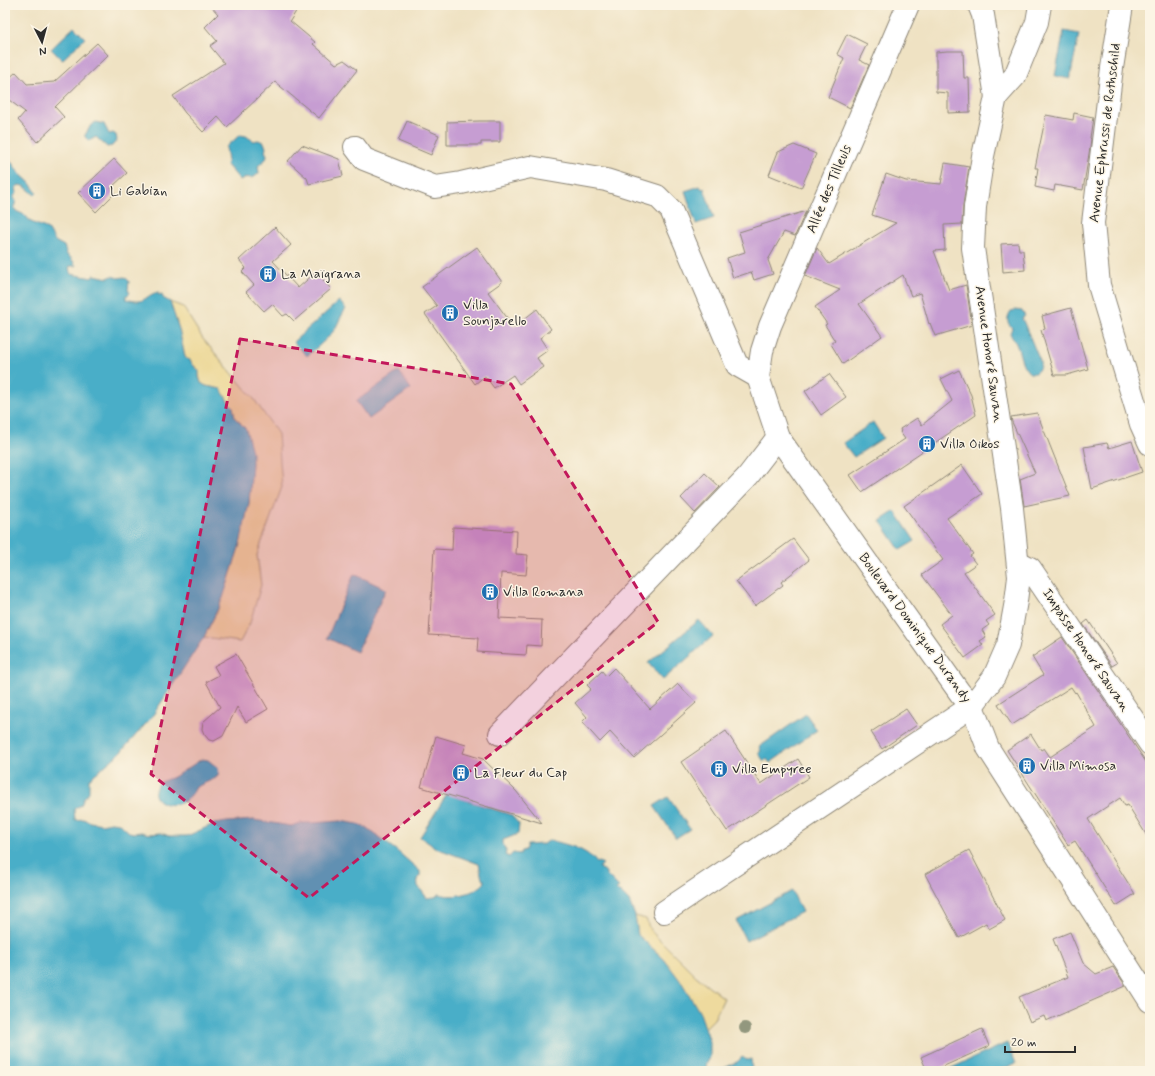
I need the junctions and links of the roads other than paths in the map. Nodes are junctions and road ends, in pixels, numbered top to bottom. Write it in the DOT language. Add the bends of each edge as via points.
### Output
graph roads {
  1 [pos="908,5"];
  2 [pos="979,5"];
  3 [pos="1040,5"];
  4 [pos="1122,5"];
  5 [pos="996,97"];
  6 [pos="356,147"];
  7 [pos="758,377"];
  8 [pos="778,437"];
  9 [pos="1150,444"];
  10 [pos="1018,562"];
  11 [pos="972,706"];
  12 [pos="500,734"];
  13 [pos="1150,744"];
  14 [pos="664,912"];
  15 [pos="1150,1001"];
  1 -- 7 [label="street, Allée des Tilleuls" via="770,326 762,351"];
  2 -- 5 [label="street" via="983,15"];
  3 -- 5 [label="street" via="1037,22 1016,76"];
  4 -- 9 [label="street, Avenue Ephrussi de Rothschild" via="1093,223 1099,285 1141,424"];
  5 -- 10 [label="street, Avenue Honoré Sauvan" via="975,207 973,248"];
  6 -- 7 [label="street" via="364,159 435,187 530,167 606,180 657,196 671,210 737,365"];
  7 -- 8 [label="street, Boulevard Dominique Durandy"];
  8 -- 11 [label="street, Boulevard Dominique Durandy" via="960,693"];
  8 -- 12 [label="street" via="748,476"];
  10 -- 11 [label="street, Avenue Honoré Sauvan" via="1019,577 1008,645 994,677"];
  10 -- 13 [label="street, Impasse Honoré Sauvan" via="1030,568"];
  11 -- 14 [label="street, Avenue Honoré Sauvan"];
  11 -- 15 [label="street, Boulevard Dominique Durandy" via="988,748"];
}
